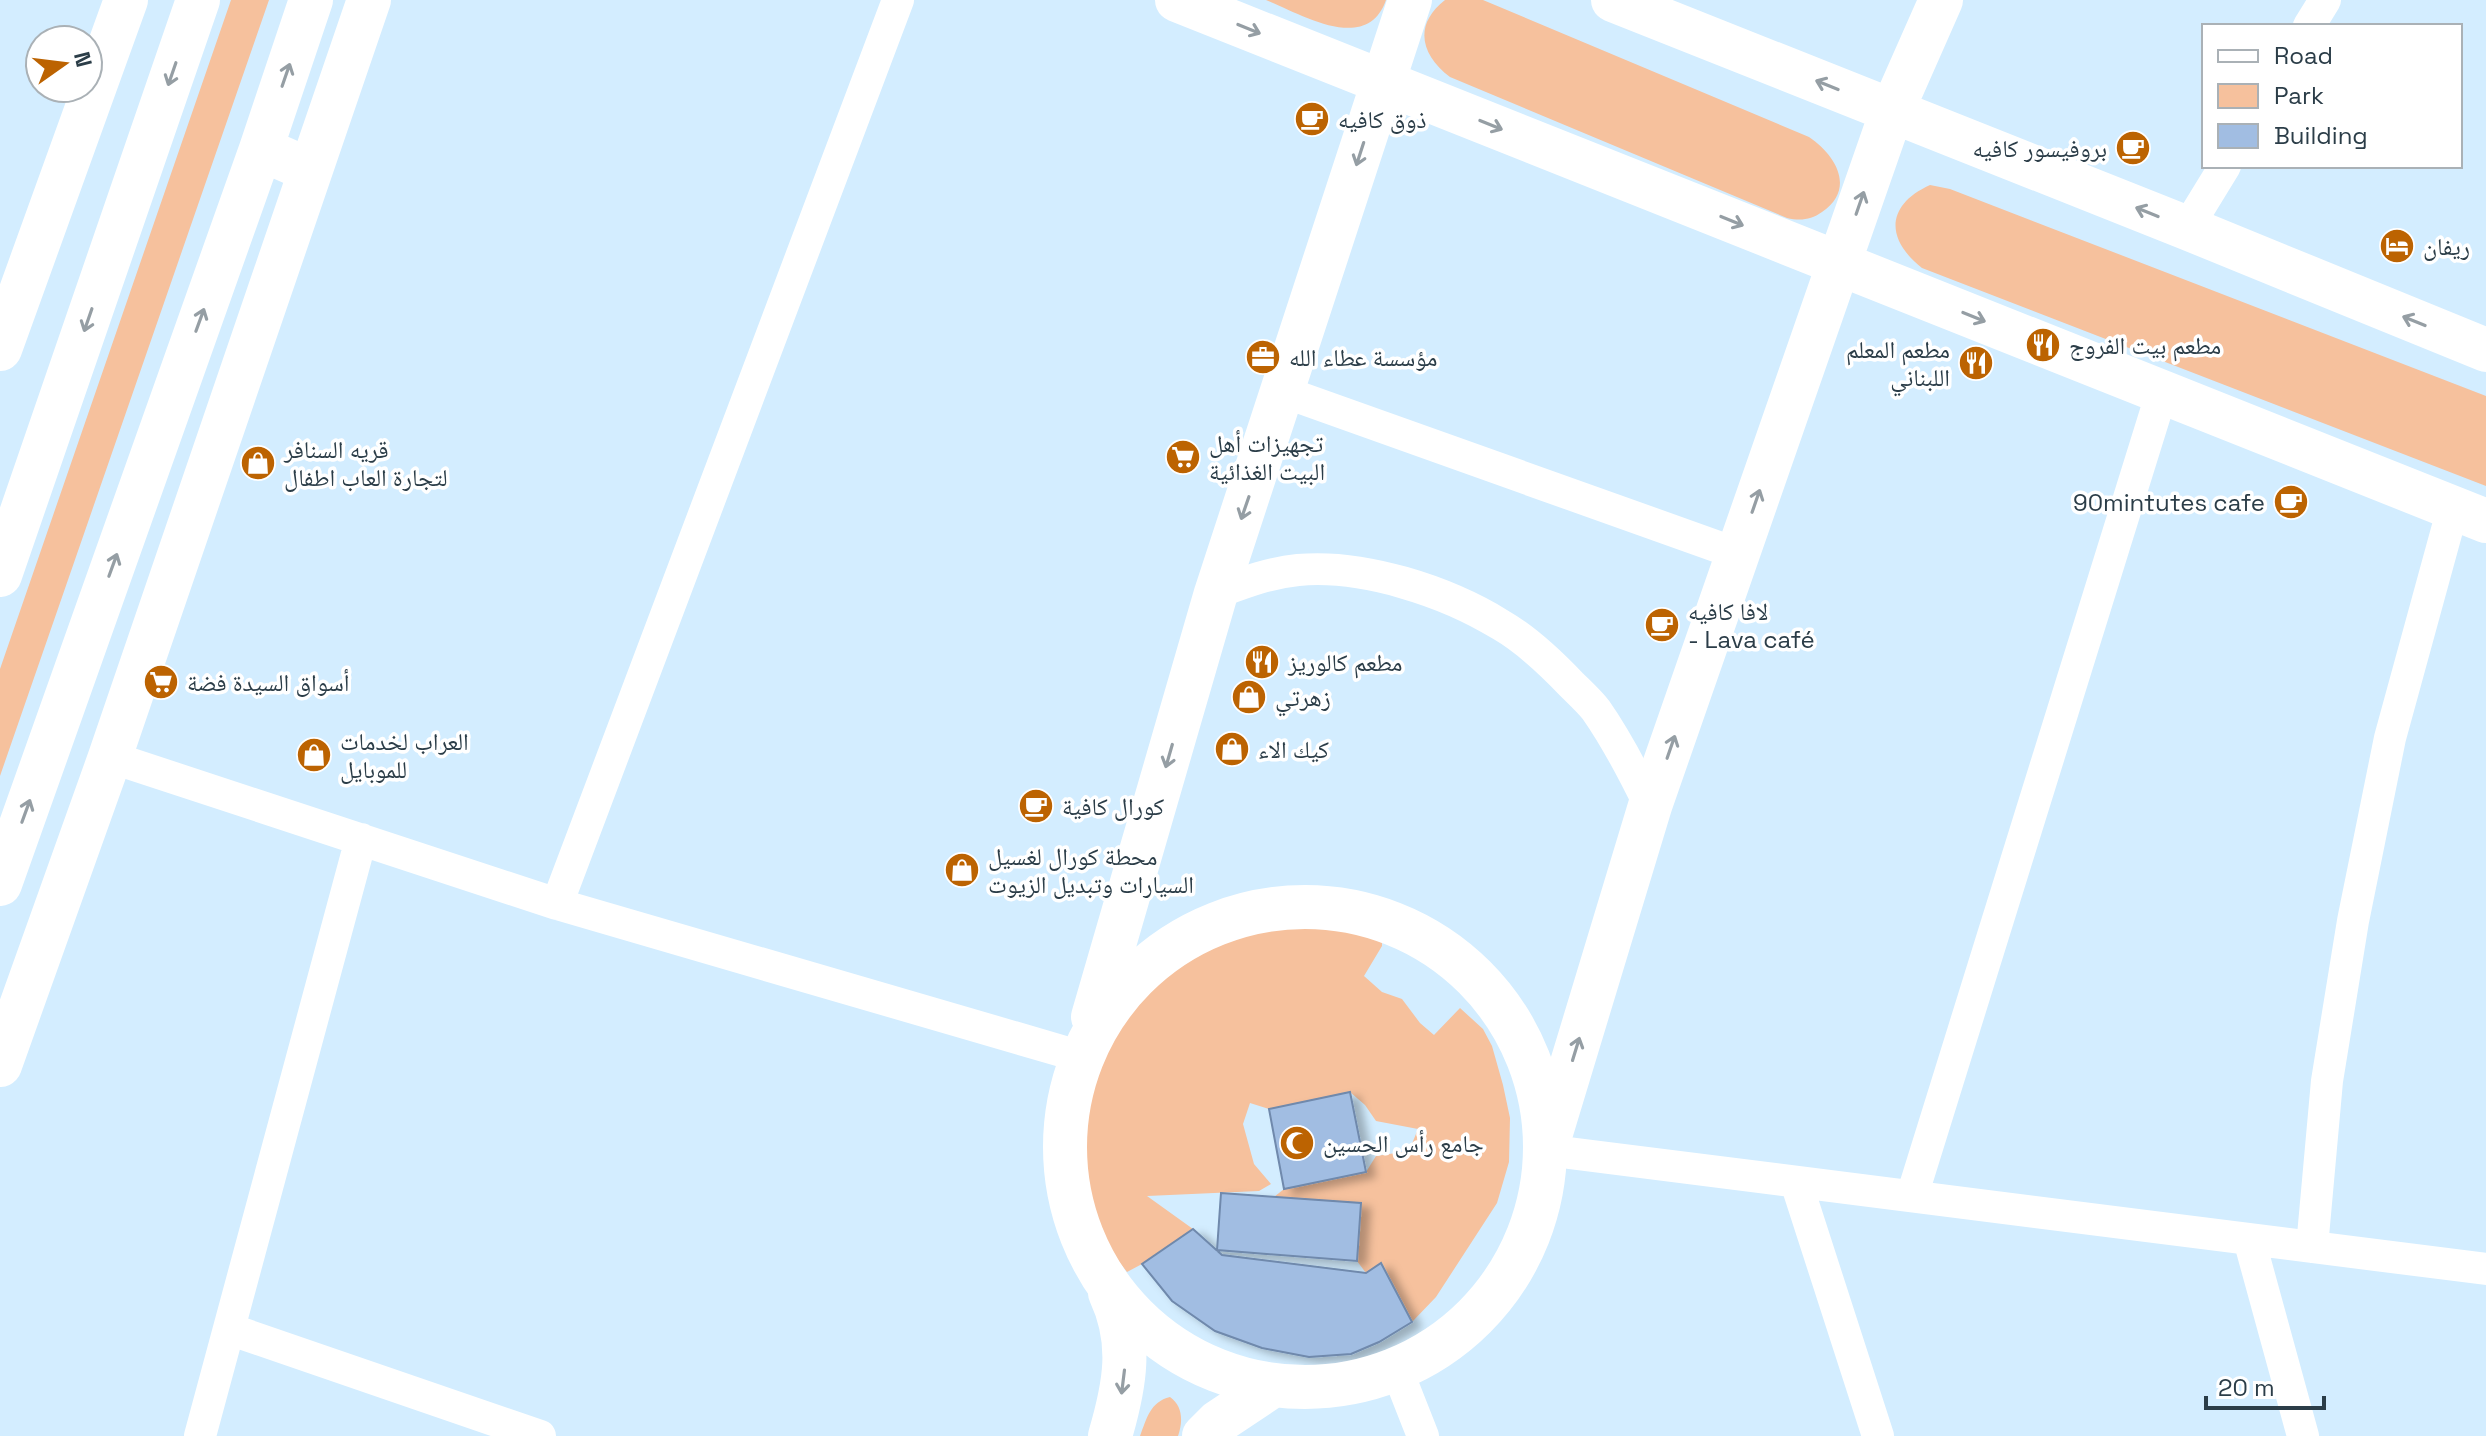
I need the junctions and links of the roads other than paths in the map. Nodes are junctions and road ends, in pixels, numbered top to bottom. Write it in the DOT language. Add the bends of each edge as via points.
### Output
graph roads {
  1 [pos="126,0"];
  2 [pos="198,0"];
  3 [pos="311,0"];
  4 [pos="369,0"];
  5 [pos="898,0"];
  6 [pos="1177,0"];
  7 [pos="1410,0"];
  8 [pos="1613,0"];
  9 [pos="1941,0"];
  10 [pos="2325,0"];
  11 [pos="2310,24"];
  12 [pos="1383,82"];
  13 [pos="1892,111"];
  14 [pos="261,149"];
  15 [pos="2224,168"];
  16 [pos="309,170"];
  17 [pos="2187,228"];
  18 [pos="1839,264"];
  19 [pos="3,331"];
  20 [pos="2486,350"];
  21 [pos="1284,392"];
  22 [pos="2162,392"];
  23 [pos="2470,515"];
  24 [pos="1738,554"];
  25 [pos="0,575"];
  26 [pos="1216,593"];
  27 [pos="110,757"];
  28 [pos="1650,806"];
  29 [pos="361,839"];
  30 [pos="0,884"];
  31 [pos="557,904"];
  32 [pos="1082,1057"];
  33 [pos="0,1065"];
  34 [pos="1545,1150"];
  35 [pos="1796,1182"];
  36 [pos="1912,1196"];
  37 [pos="2249,1239"];
  38 [pos="2312,1247"];
  39 [pos="2486,1269"];
  40 [pos="1104,1280"];
  41 [pos="229,1329"];
  42 [pos="1397,1370"];
  43 [pos="1272,1386"];
  44 [pos="200,1436"];
  45 [pos="540,1436"];
  46 [pos="1110,1436"];
  47 [pos="1204,1436"];
  48 [pos="1423,1436"];
  49 [pos="1878,1436"];
  50 [pos="2303,1436"];
  1 -- 19 [label="street"];
  2 -- 25 [label="street, one-way"];
  14 -- 3 [label="street, one-way"];
  4 -- 16 [label="street"];
  5 -- 31 [label="street"];
  6 -- 12 [label="street, one-way"];
  7 -- 12 [label="street"];
  13 -- 8 [label="street, one-way"];
  9 -- 13 [label="street"];
  10 -- 11 [label="street"];
  12 -- 18 [label="street, one-way"];
  12 -- 21 [label="street, one-way"];
  17 -- 13 [label="street, one-way"];
  18 -- 13 [label="street, one-way"];
  14 -- 16 [label="street"];
  30 -- 14 [label="street, one-way"];
  15 -- 17 [label="street"];
  16 -- 27 [label="street"];
  20 -- 17 [label="street, one-way"];
  18 -- 22 [label="street, one-way"];
  24 -- 18 [label="street, one-way"];
  21 -- 24 [label="street"];
  21 -- 26 [label="street, one-way"];
  22 -- 23 [label="street"];
  22 -- 36 [label="street"];
  23 -- 38 [label="street" via="2390,738 2327,1081"];
  28 -- 24 [label="street, one-way"];
  26 -- 28 [label="street" via="1257,577 1299,570 1348,571 1451,599 1502,625 1549,661 1595,708"];
  26 -- 32 [label="street, one-way"];
  27 -- 29 [label="street"];
  27 -- 33 [label="street"];
  34 -- 28 [label="street, one-way"];
  29 -- 31 [label="street"];
  29 -- 41 [label="street"];
  31 -- 32 [label="street"];
  32 -- 34 [label="street" via="1115,998 1162,952 1220,920 1285,906 1352,910 1414,932 1469,970 1511,1022 1537,1084"];
  32 -- 40 [label="street" via="1067,1113 1066,1171 1078,1227"];
  34 -- 35 [label="street"];
  34 -- 42 [label="street" via="1535,1219 1504,1282 1458,1334"];
  35 -- 36 [label="street"];
  35 -- 49 [label="street"];
  36 -- 37 [label="street"];
  37 -- 38 [label="street"];
  37 -- 50 [label="street"];
  38 -- 39 [label="street"];
  40 -- 43 [label="street" via="1136,1319 1176,1351 1222,1374"];
  40 -- 46 [label="street, one-way" via="1119,1313 1126,1356"];
  41 -- 44 [label="street"];
  41 -- 45 [label="street"];
  42 -- 43 [label="street" via="1336,1387"];
  42 -- 48 [label="street"];
  43 -- 47 [label="street"];
}
